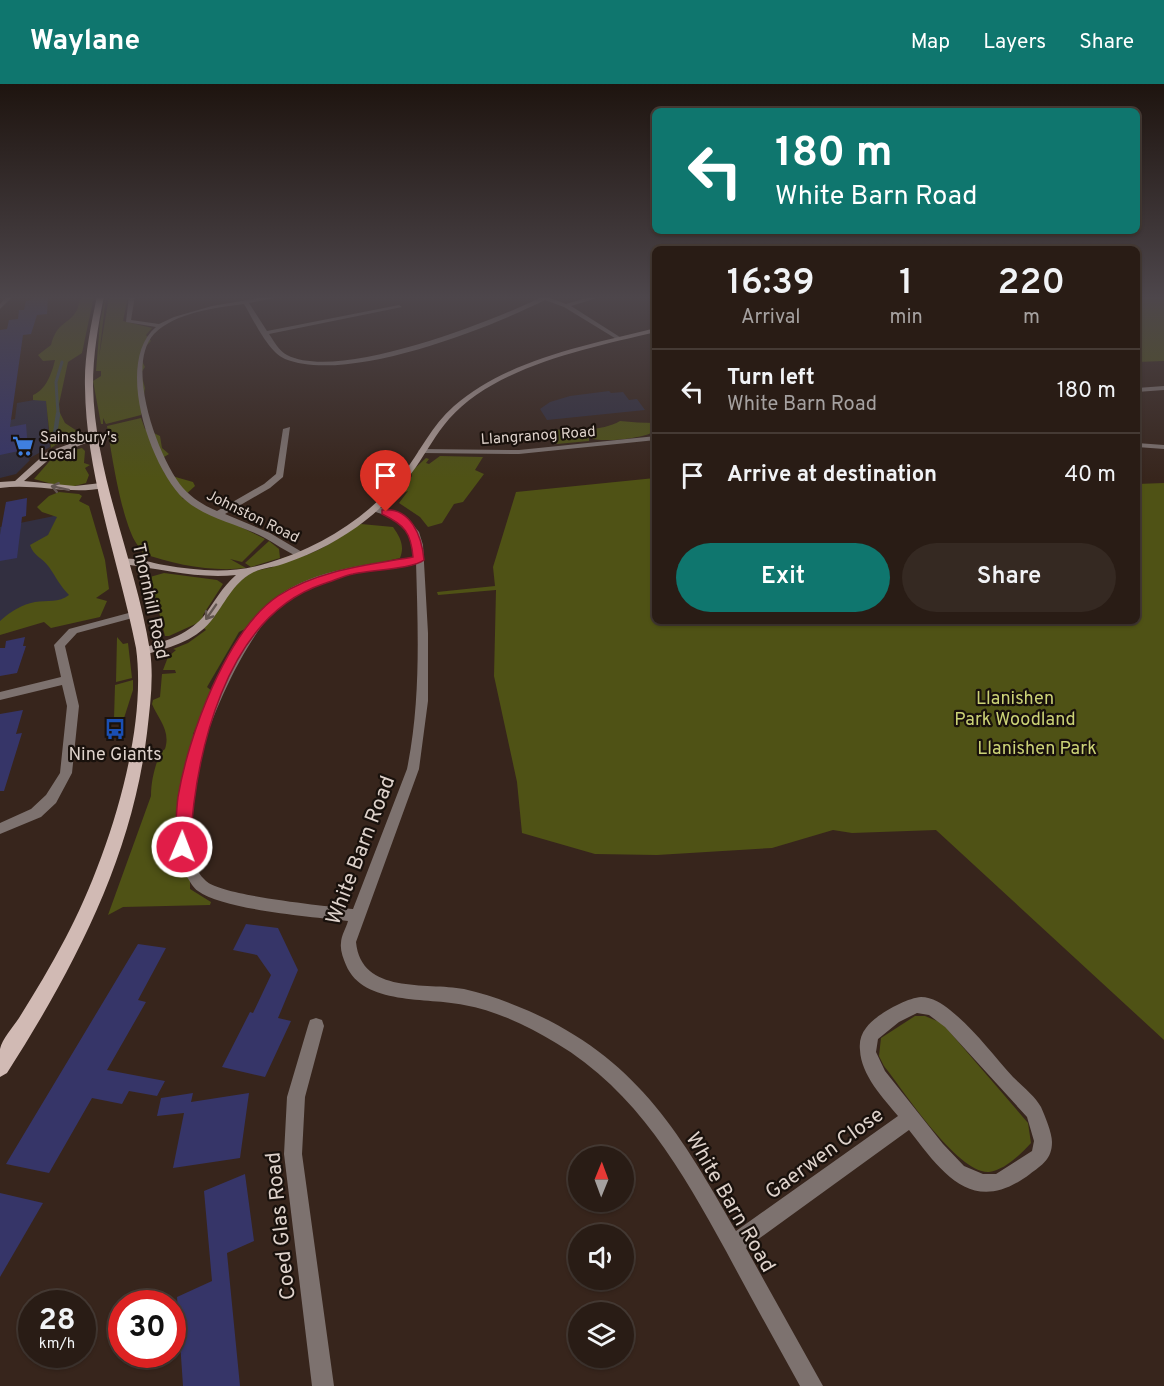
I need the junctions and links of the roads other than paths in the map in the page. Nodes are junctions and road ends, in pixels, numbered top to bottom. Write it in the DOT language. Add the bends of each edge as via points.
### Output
graph roads {
  1 [pos="90,357"];
  2 [pos="142,357"];
  3 [pos="289,357"];
  4 [pos="368,357"];
  5 [pos="561,357"];
  6 [pos="1164,388"];
  7 [pos="1140,390"];
  8 [pos="287,429"];
  9 [pos="652,438"];
  10 [pos="92,439"];
  11 [pos="1140,446"];
  12 [pos="1164,447"];
  13 [pos="422,451"];
  14 [pos="19,481"];
  15 [pos="0,484"];
  16 [pos="101,486"];
  17 [pos="376,509"];
  18 [pos="219,514"];
  19 [pos="299,554"];
  20 [pos="419,560"];
  21 [pos="123,561"];
  22 [pos="250,571"];
  23 [pos="136,614"];
  24 [pos="143,651"];
  25 [pos="66,680"];
  26 [pos="0,696"];
  27 [pos="0,829"];
  28 [pos="357,916"];
  29 [pos="316,1026"];
  30 [pos="0,1066"];
  31 [pos="911,1118"];
  32 [pos="733,1245"];
  33 [pos="323,1386"];
  34 [pos="812,1386"];
  1 -- 10 [label="main road, Thornhill Road"];
  2 -- 18 [label="street, Johnston Road" via="146,415 163,458 178,487 193,502"];
  3 -- 4 [label="street" via="318,363"];
  5 -- 13 [label="street" via="482,390 456,408"];
  6 -- 7 [label="street"];
  8 -- 18 [label="street" via="280,475"];
  9 -- 13 [label="street, Llangranog Road" via="509,452"];
  10 -- 14 [label="street" via="50,454"];
  10 -- 16 [label="main road, Thornhill Road"];
  11 -- 12 [label="street"];
  13 -- 17 [label="street"];
  14 -- 15 [label="street"];
  16 -- 14 [label="street, one-way" via="66,490"];
  16 -- 21 [label="main road, Thornhill Road"];
  17 -- 19 [label="street" via="333,538"];
  17 -- 20 [label="street, White Barn Road" via="407,523 416,538"];
  18 -- 19 [label="street, Johnston Road"];
  19 -- 22 [label="street"];
  20 -- 28 [label="street, White Barn Road" via="423,696 419,744"];
  20 -- 28 [label="street" via="366,568 319,581 287,596 261,616 213,698 186,796 182,823 184,864 200,885 228,896"];
  21 -- 22 [label="street" via="212,573"];
  21 -- 23 [label="main road, Thornhill Road"];
  22 -- 24 [label="street, one-way" via="232,582 208,618 193,632"];
  23 -- 24 [label="main road, Thornhill Road"];
  23 -- 25 [label="street" via="87,626 64,638 59,645"];
  24 -- 30 [label="main road, Thornhill Road" via="145,677 138,758 113,852 65,958"];
  25 -- 26 [label="street"];
  25 -- 27 [label="street" via="72,706 63,780 36,813"];
  28 -- 32 [label="street, White Barn Road" via="348,942 349,955 354,969 366,979 379,985 463,997 508,1010 554,1032 631,1089 655,1117"];
  29 -- 33 [label="street, Coed Glas Road" via="296,1097 292,1154"];
  31 -- 31 [label="street, Gaerwen Close" via="872,1065 869,1038 874,1029 911,1006 924,1005 951,1021 1034,1112 1043,1141 1040,1156 1009,1178 981,1183 952,1166"];
  31 -- 32 [label="street, Gaerwen Close"];
  32 -- 34 [label="street, White Barn Road"];
}
